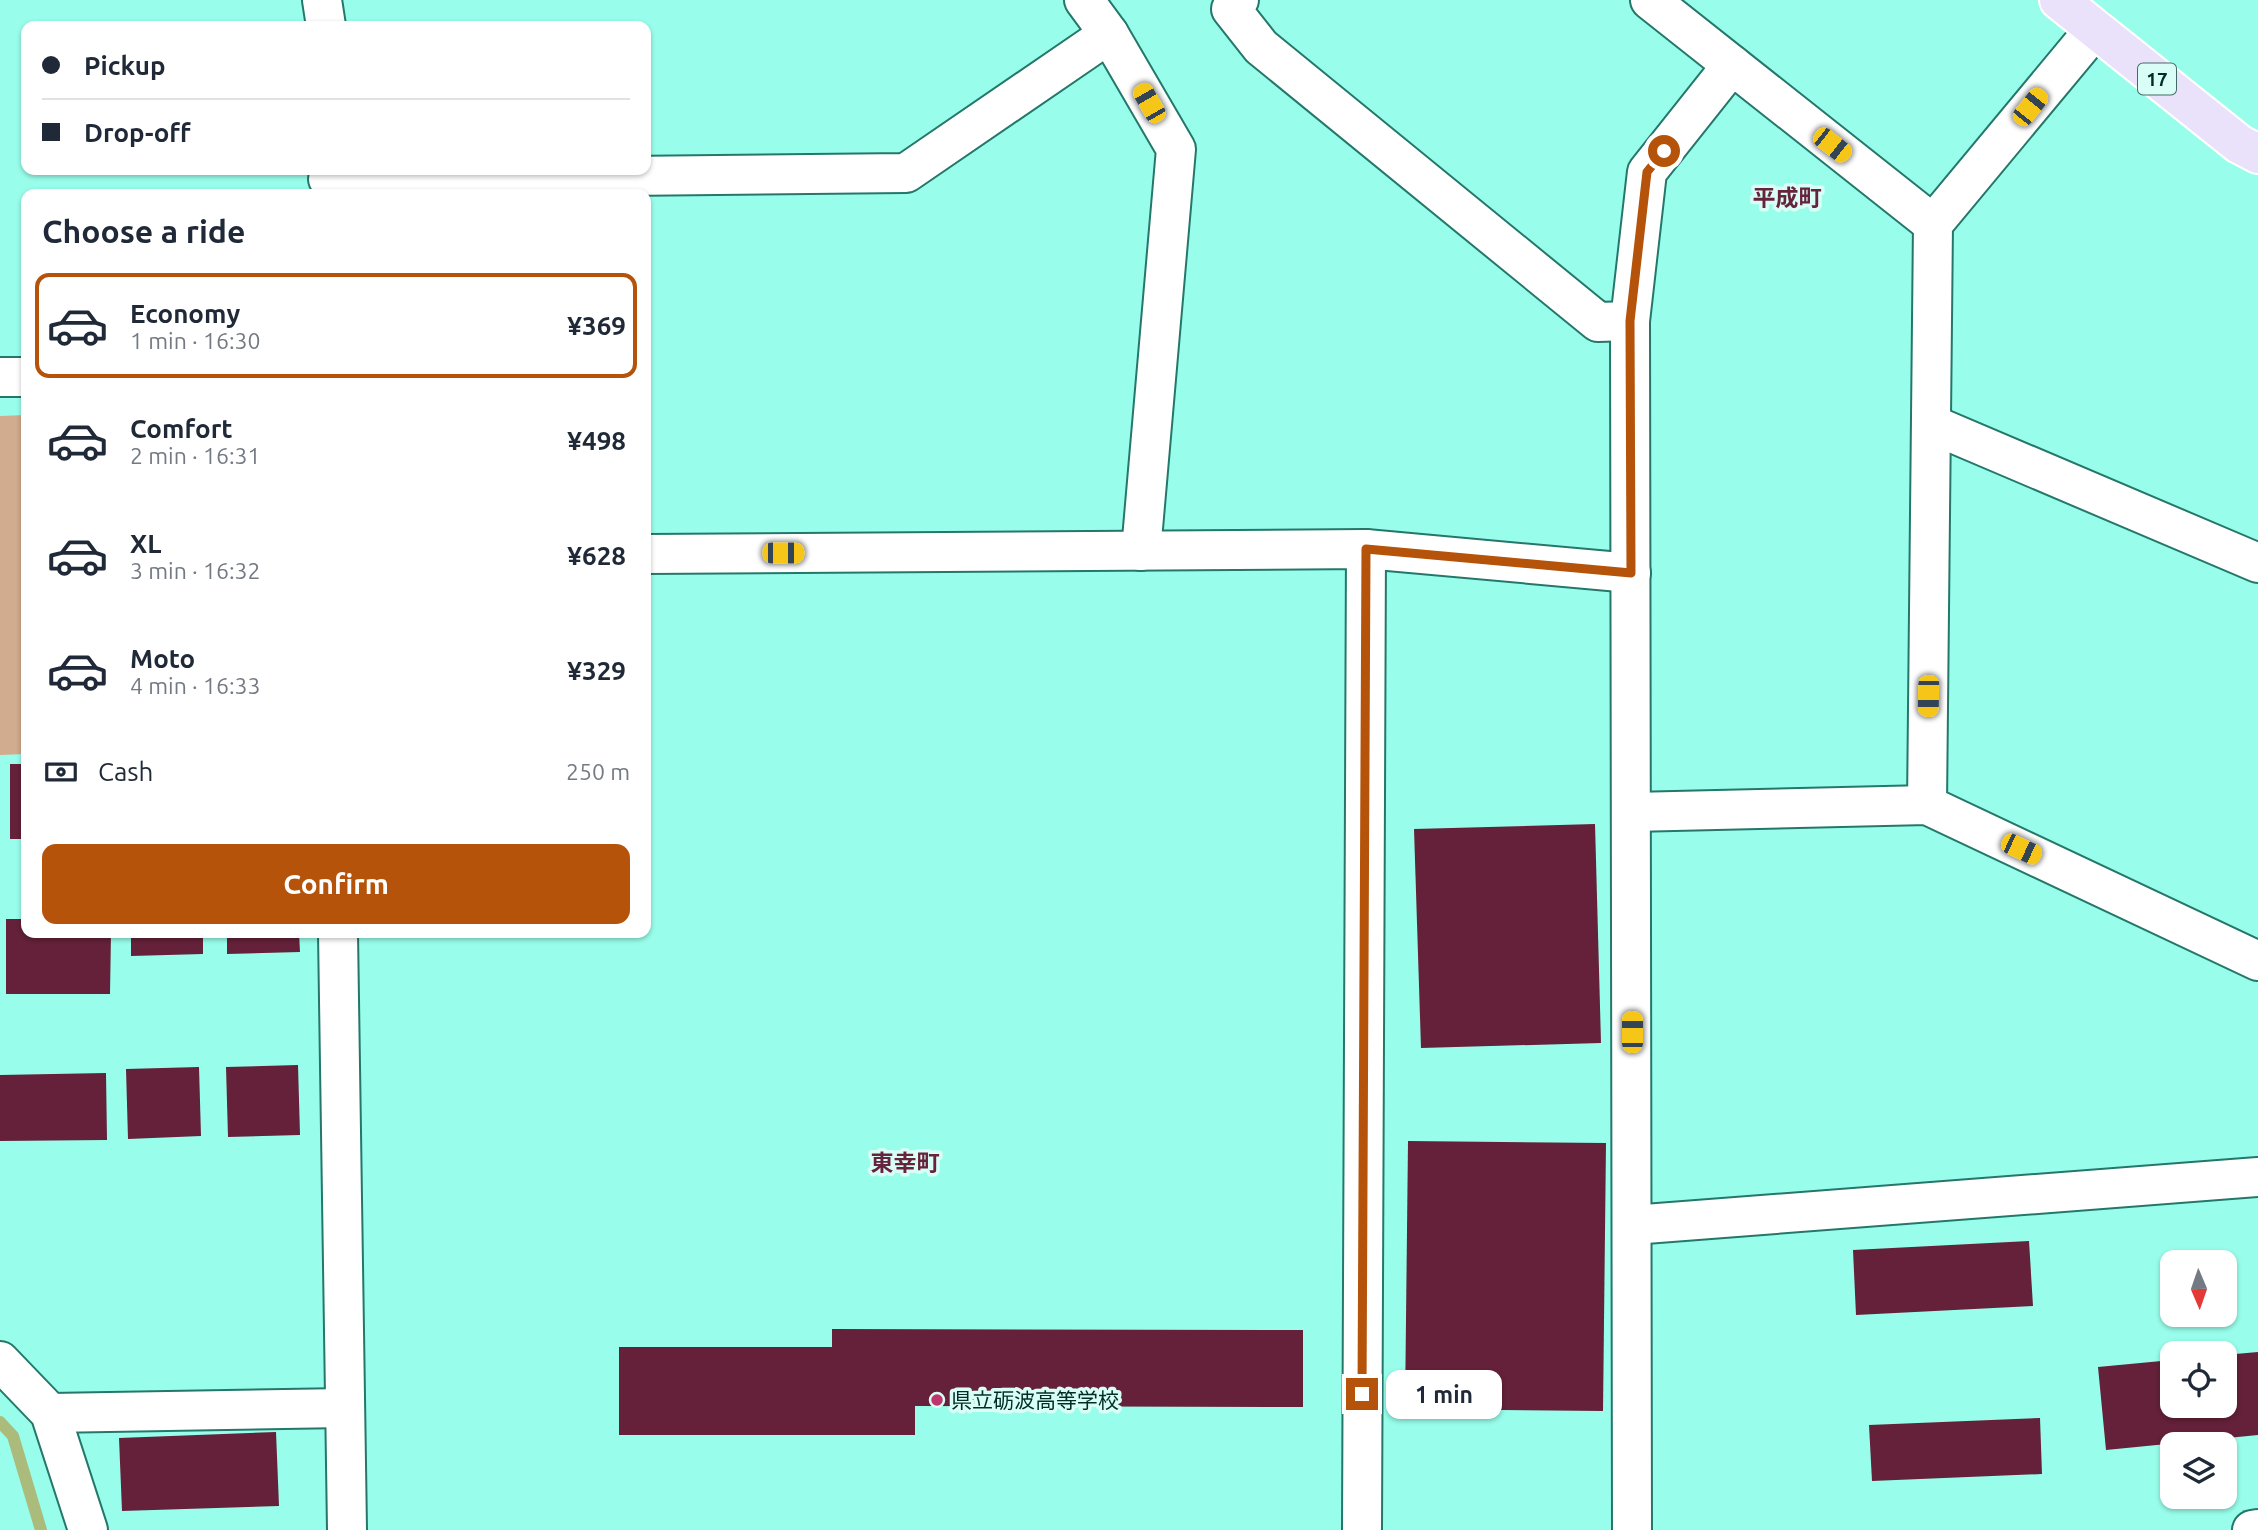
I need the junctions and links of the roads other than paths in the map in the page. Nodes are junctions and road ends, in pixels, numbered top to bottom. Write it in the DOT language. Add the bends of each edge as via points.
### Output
graph roads {
  1 [pos="322,0"];
  2 [pos="1084,0"];
  3 [pos="1239,0"];
  4 [pos="1650,0"];
  5 [pos="2059,0"];
  6 [pos="325,21"];
  7 [pos="2095,29"];
  8 [pos="1109,34"];
  9 [pos="1731,65"];
  10 [pos="2258,154"];
  11 [pos="328,181"];
  12 [pos="1933,224"];
  13 [pos="1630,321"];
  14 [pos="0,377"];
  15 [pos="21,377"];
  16 [pos="1931,424"];
  17 [pos="1366,549"];
  18 [pos="1141,551"];
  19 [pos="651,554"];
  20 [pos="2258,563"];
  21 [pos="1631,573"];
  22 [pos="1927,804"];
  23 [pos="1632,812"];
  24 [pos="338,938"];
  25 [pos="2258,961"];
  26 [pos="2258,1177"];
  27 [pos="1632,1225"];
  28 [pos="0,1361"];
  29 [pos="345,1408"];
  30 [pos="50,1413"];
  31 [pos="88,1530"];
  32 [pos="347,1530"];
  33 [pos="1362,1530"];
  34 [pos="1632,1530"];
  35 [pos="2252,1530"];
  36 [pos="2258,1530"];
  1 -- 6 [label="street"];
  2 -- 8 [label="street"];
  3 -- 13 [label="street" via="1231,9 1261,47 1598,322"];
  4 -- 9 [label="street"];
  5 -- 7 [label="main road, 17"];
  7 -- 10 [label="main road, 17" via="2239,144"];
  7 -- 12 [label="street"];
  8 -- 11 [label="street" via="906,173"];
  8 -- 18 [label="street" via="1177,149"];
  9 -- 12 [label="street"];
  9 -- 13 [label="street" via="1647,172"];
  12 -- 16 [label="street"];
  13 -- 21 [label="street"];
  14 -- 15 [label="street"];
  16 -- 20 [label="street"];
  16 -- 22 [label="street"];
  17 -- 18 [label="street"];
  17 -- 21 [label="street"];
  17 -- 33 [label="street"];
  18 -- 19 [label="street"];
  21 -- 23 [label="street"];
  22 -- 23 [label="street"];
  22 -- 25 [label="street"];
  23 -- 27 [label="street"];
  24 -- 29 [label="street"];
  26 -- 27 [label="street"];
  27 -- 34 [label="street"];
  28 -- 30 [label="street"];
  29 -- 30 [label="street"];
  29 -- 32 [label="street"];
  30 -- 31 [label="street"];
  35 -- 36 [label="street"];
}
